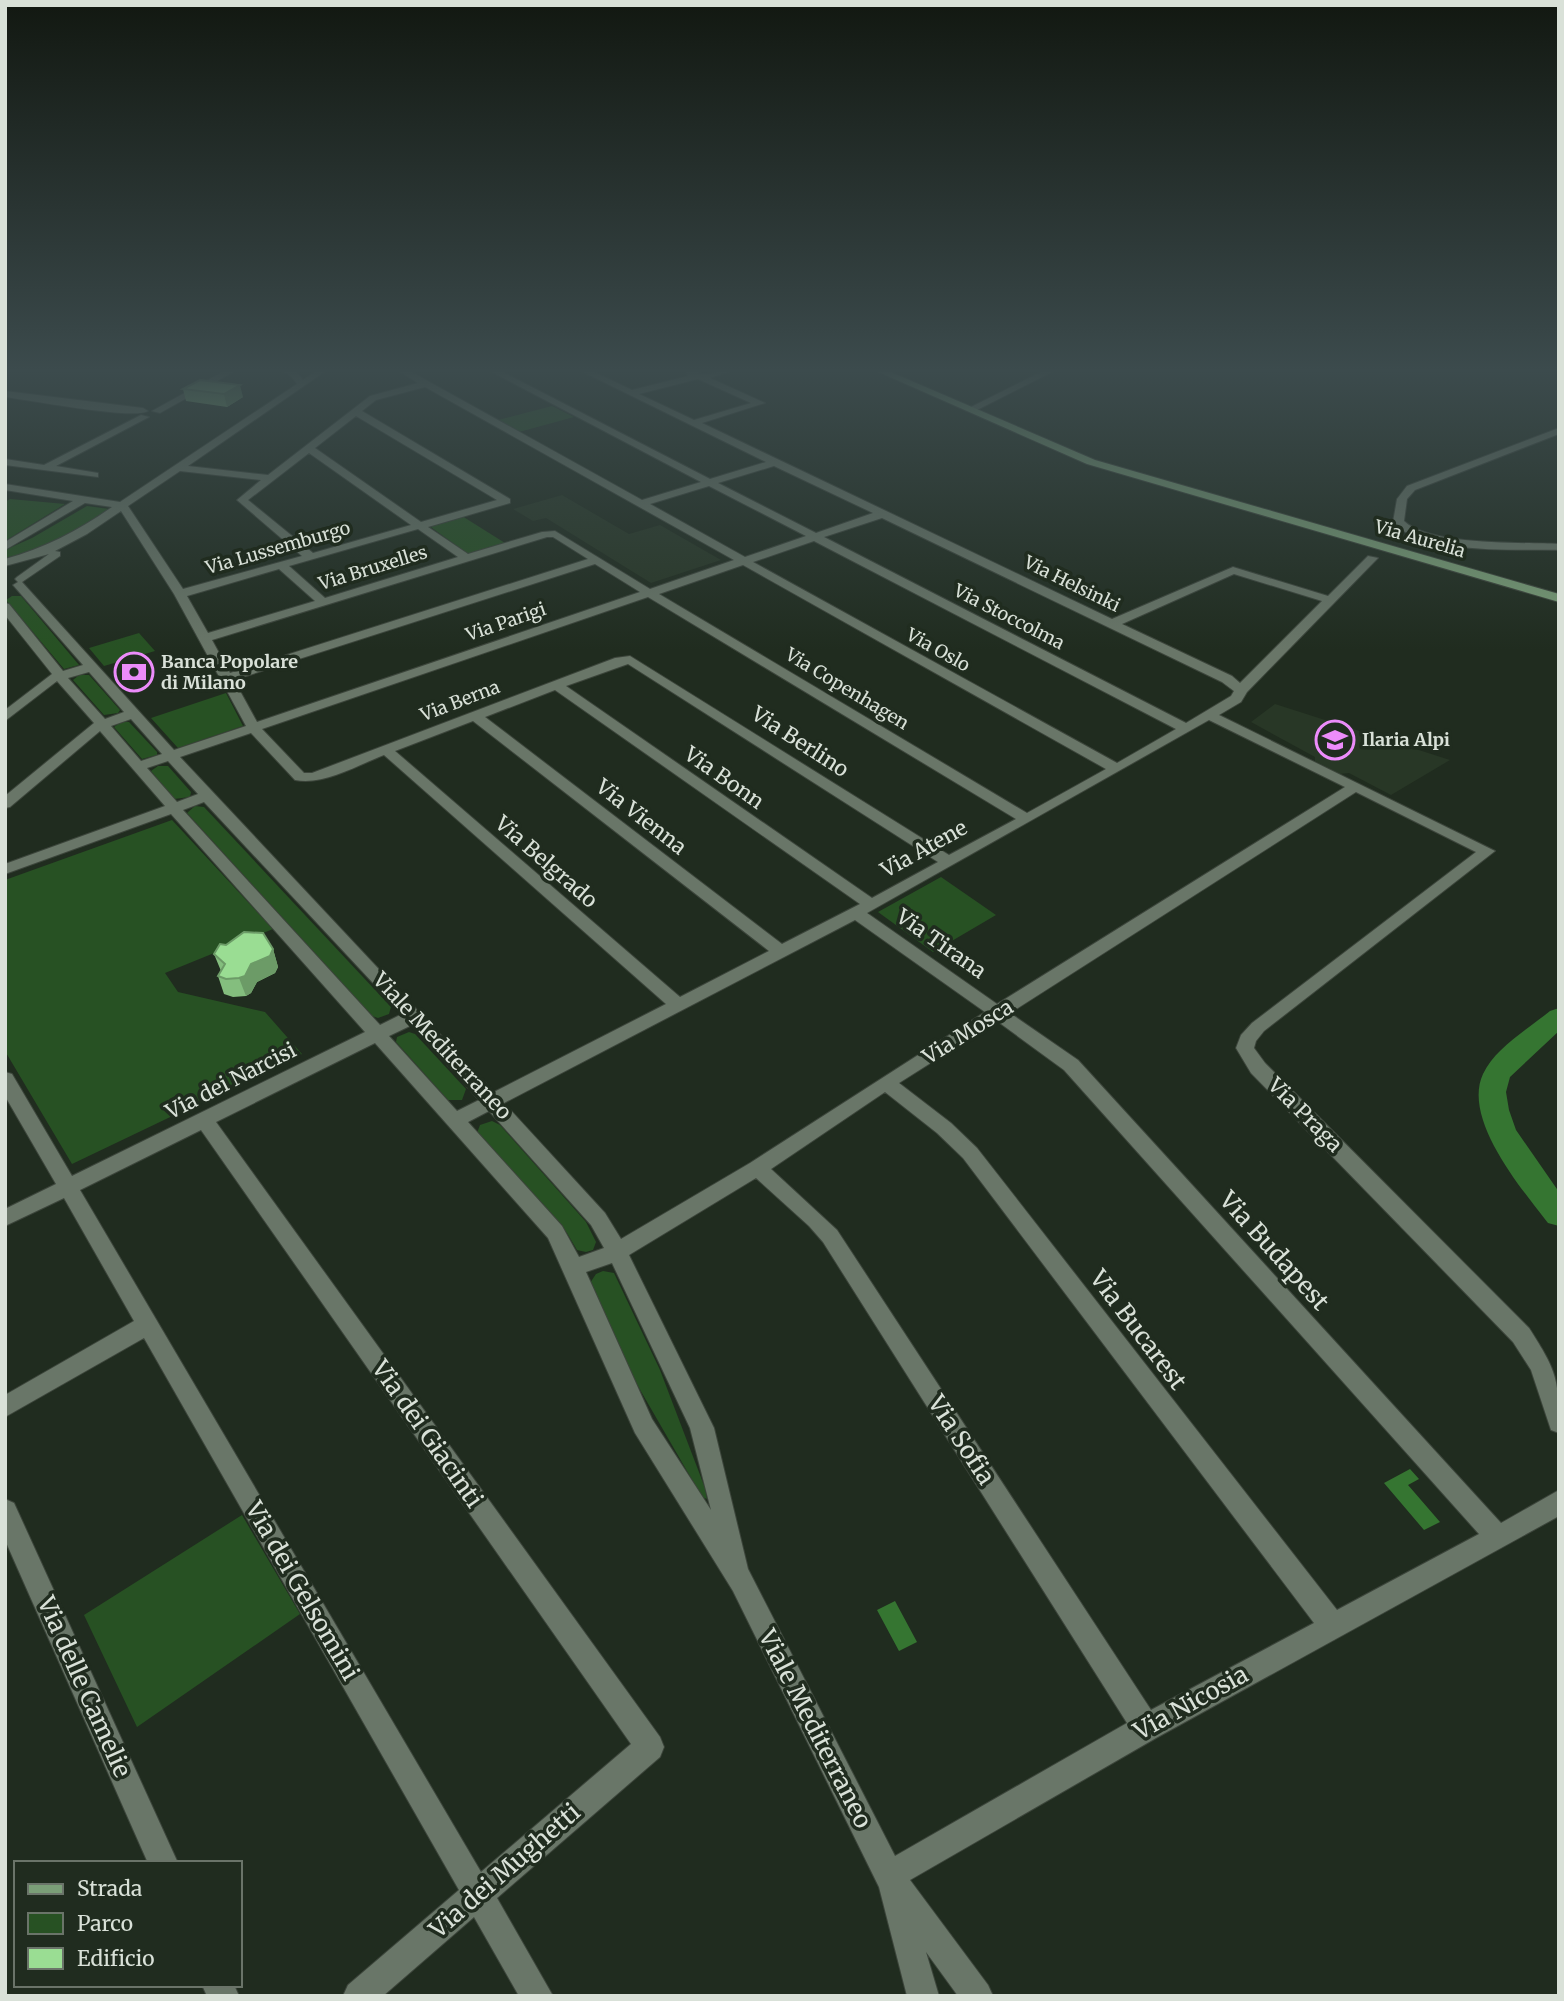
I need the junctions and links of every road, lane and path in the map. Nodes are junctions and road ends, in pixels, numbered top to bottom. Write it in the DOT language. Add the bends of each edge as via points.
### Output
graph roads {
  1 [pos="16,463"];
  2 [pos="52,463"];
  3 [pos="187,463"];
  4 [pos="289,463"];
  5 [pos="331,463"];
  6 [pos="443,463"];
  7 [pos="567,463"];
  8 [pos="672,463"];
  9 [pos="772,463"];
  10 [pos="779,463"];
  11 [pos="1097,463"];
  12 [pos="1475,463"];
  13 [pos="45,467"];
  14 [pos="180,468"];
  15 [pos="94,475"];
  16 [pos="270,478"];
  17 [pos="710,483"];
  18 [pos="5,488"];
  19 [pos="81,501"];
  20 [pos="639,504"];
  21 [pos="123,506"];
  22 [pos="885,513"];
  23 [pos="419,526"];
  24 [pos="83,532"];
  25 [pos="552,534"];
  26 [pos="815,537"];
  27 [pos="5,547"];
  28 [pos="1559,547"];
  29 [pos="311,557"];
  30 [pos="466,558"];
  31 [pos="1372,558"];
  32 [pos="597,560"];
  33 [pos="743,562"];
  34 [pos="5,565"];
  35 [pos="281,565"];
  36 [pos="20,582"];
  37 [pos="649,593"];
  38 [pos="180,594"];
  39 [pos="5,596"];
  40 [pos="1559,598"];
  41 [pos="1330,600"];
  42 [pos="323,602"];
  43 [pos="5,607"];
  44 [pos="1112,624"];
  45 [pos="205,638"];
  46 [pos="629,659"];
  47 [pos="91,667"];
  48 [pos="60,676"];
  49 [pos="227,678"];
  50 [pos="556,685"];
  51 [pos="1241,690"];
  52 [pos="133,713"];
  53 [pos="1209,715"];
  54 [pos="475,716"];
  55 [pos="5,717"];
  56 [pos="102,723"];
  57 [pos="254,728"];
  58 [pos="1187,729"];
  59 [pos="386,750"];
  60 [pos="173,755"];
  61 [pos="140,766"];
  62 [pos="1117,769"];
  63 [pos="1356,786"];
  64 [pos="207,796"];
  65 [pos="5,804"];
  66 [pos="174,808"];
  67 [pos="1025,818"];
  68 [pos="949,862"];
  69 [pos="5,869"];
  70 [pos="863,909"];
  71 [pos="781,952"];
  72 [pos="678,1005"];
  73 [pos="999,1013"];
  74 [pos="414,1016"];
  75 [pos="377,1033"];
  76 [pos="5,1079"];
  77 [pos="886,1083"];
  78 [pos="492,1100"];
  79 [pos="204,1121"];
  80 [pos="454,1121"];
  81 [pos="757,1168"];
  82 [pos="69,1186"];
  83 [pos="5,1218"];
  84 [pos="617,1252"];
  85 [pos="574,1268"];
  86 [pos="148,1324"];
  87 [pos="5,1407"];
  88 [pos="1559,1423"];
  89 [pos="1559,1501"];
  90 [pos="5,1511"];
  91 [pos="1497,1537"];
  92 [pos="742,1583"];
  93 [pos="1332,1625"];
  94 [pos="1146,1728"];
  95 [pos="650,1747"];
  96 [pos="162,1861"];
  97 [pos="889,1876"];
  98 [pos="477,1895"];
  99 [pos="359,1996"];
  100 [pos="537,1996"];
  101 [pos="923,1996"];
  102 [pos="976,1996"];
  1 -- 13 [label="street"];
  2 -- 13 [label="street"];
  3 -- 14 [label="street"];
  4 -- 16 [label="street"];
  5 -- 23 [label="street"];
  6 -- 23 [label="street, Via Lussemburgo" via="506,501"];
  7 -- 20 [label="street, Via Oslo"];
  8 -- 17 [label="street, Via Stoccolma"];
  9 -- 17 [label="street"];
  10 -- 22 [label="street, Via Helsinki"];
  11 -- 40 [label="main road, Via Aurelia"];
  12 -- 28 [label="street" via="1411,488 1402,499 1398,522 1403,530 1482,543"];
  13 -- 15 [label="street"];
  14 -- 16 [label="street"];
  14 -- 21 [label="street"];
  16 -- 29 [label="street" via="243,503"];
  17 -- 20 [label="street"];
  17 -- 26 [label="street, Via Stoccolma"];
  18 -- 19 [label="street"];
  19 -- 21 [label="street"];
  19 -- 27 [label="street"];
  20 -- 33 [label="street, Via Oslo"];
  21 -- 24 [label="street"];
  21 -- 38 [label="street"];
  22 -- 26 [label="street, Via Parigi"];
  22 -- 44 [label="street, Via Helsinki"];
  23 -- 29 [label="street, Via Lussemburgo"];
  23 -- 30 [label="street"];
  24 -- 34 [label="street"];
  24 -- 36 [label="street"];
  25 -- 30 [label="street, Via Bruxelles"];
  25 -- 32 [label="street, Via Copenhagen"];
  26 -- 33 [label="street, Via Parigi"];
  26 -- 58 [label="street, Via Stoccolma"];
  29 -- 35 [label="street, Via Lussemburgo"];
  30 -- 42 [label="street, Via Bruxelles"];
  31 -- 41 [label="street, Via Atene"];
  32 -- 37 [label="street, Via Copenhagen"];
  32 -- 49 [label="street"];
  33 -- 37 [label="street, Via Parigi"];
  33 -- 62 [label="street, Via Oslo"];
  34 -- 36 [label="street, Viale Mediterraneo" via="20,574"];
  35 -- 38 [label="street, Via Lussemburgo"];
  35 -- 42 [label="street"];
  36 -- 39 [label="street"];
  36 -- 47 [label="street, Viale Mediterraneo"];
  37 -- 57 [label="street, Via Parigi"];
  37 -- 67 [label="street, Via Copenhagen"];
  38 -- 45 [label="street"];
  41 -- 44 [label="street" via="1233,570"];
  41 -- 51 [label="street, Via Atene"];
  42 -- 45 [label="street, Via Bruxelles"];
  43 -- 48 [label="street, Viale Mediterraneo"];
  44 -- 51 [label="street, Via Helsinki"];
  45 -- 49 [label="street"];
  46 -- 50 [label="street, Via Berna"];
  46 -- 68 [label="street, Via Berlino"];
  47 -- 48 [label="street"];
  47 -- 52 [label="street, Viale Mediterraneo"];
  48 -- 55 [label="street"];
  48 -- 56 [label="street, Viale Mediterraneo"];
  49 -- 57 [label="street"];
  50 -- 54 [label="street, Via Berna"];
  50 -- 70 [label="street, Via Bonn"];
  51 -- 53 [label="street, Via Atene" via="1238,698"];
  52 -- 56 [label="street"];
  52 -- 60 [label="street, Viale Mediterraneo"];
  53 -- 58 [label="street, Via Atene"];
  53 -- 63 [label="street"];
  54 -- 59 [label="street, Via Berna"];
  54 -- 71 [label="street, Via Vienna"];
  56 -- 61 [label="street, Viale Mediterraneo"];
  56 -- 65 [label="street"];
  57 -- 59 [label="street, Via Berna" via="305,778"];
  57 -- 60 [label="street, Via Parigi"];
  58 -- 62 [label="street, Via Atene"];
  59 -- 72 [label="street, Via Belgrado"];
  60 -- 61 [label="street, Via Parigi"];
  60 -- 64 [label="street, Viale Mediterraneo"];
  61 -- 66 [label="street, Viale Mediterraneo"];
  62 -- 67 [label="street, Via Atene"];
  63 -- 73 [label="street, Via Mosca"];
  63 -- 88 [label="street, Via Praga" via="1487,851 1258,1027 1245,1048 1258,1068 1521,1335 1541,1367"];
  64 -- 66 [label="street"];
  64 -- 74 [label="street, Viale Mediterraneo"];
  66 -- 69 [label="street"];
  66 -- 75 [label="street, Viale Mediterraneo"];
  67 -- 68 [label="street, Via Atene"];
  68 -- 70 [label="street, Via Atene"];
  70 -- 71 [label="street, Via Atene"];
  70 -- 73 [label="street, Via Tirana"];
  71 -- 72 [label="street, Via Atene"];
  72 -- 78 [label="street, Via Atene"];
  73 -- 77 [label="street, Via Mosca"];
  73 -- 91 [label="street, Via Budapest" via="1074,1069"];
  74 -- 75 [label="street, Via dei Narcisi"];
  74 -- 78 [label="street, Viale Mediterraneo"];
  75 -- 79 [label="street, Via dei Narcisi"];
  75 -- 80 [label="street, Viale Mediterraneo"];
  76 -- 82 [label="street, Via dei Gelsomini"];
  77 -- 81 [label="street, Via Mosca"];
  77 -- 93 [label="street, Via Bucarest" via="970,1153"];
  78 -- 80 [label="street, Via Atene"];
  78 -- 84 [label="street, Viale Mediterraneo" via="589,1208"];
  79 -- 82 [label="street, Via dei Narcisi"];
  79 -- 95 [label="street, Via dei Giacinti"];
  80 -- 85 [label="street, Viale Mediterraneo" via="551,1227"];
  81 -- 84 [label="street, Via Mosca"];
  81 -- 94 [label="street, Via Sofia" via="828,1232"];
  82 -- 83 [label="street, Via dei Narcisi"];
  82 -- 86 [label="street, Via dei Gelsomini"];
  84 -- 85 [label="street, Via Mosca"];
  84 -- 92 [label="street, Viale Mediterraneo" via="702,1428"];
  85 -- 92 [label="street, Viale Mediterraneo" via="643,1426"];
  86 -- 87 [label="street"];
  86 -- 98 [label="street, Via dei Gelsomini"];
  89 -- 91 [label="street"];
  90 -- 96 [label="street, Via delle Camelie"];
  91 -- 93 [label="street, Via Nicosia"];
  92 -- 97 [label="street, Viale Mediterraneo"];
  93 -- 94 [label="street, Via Nicosia"];
  94 -- 97 [label="street, Via Nicosia"];
  95 -- 98 [label="street, Via dei Mughetti"];
  97 -- 101 [label="street, Viale Mediterraneo"];
  97 -- 102 [label="street, Viale Mediterraneo"];
  98 -- 99 [label="street, Via dei Mughetti"];
  98 -- 100 [label="street, Via dei Gelsomini"];
}
